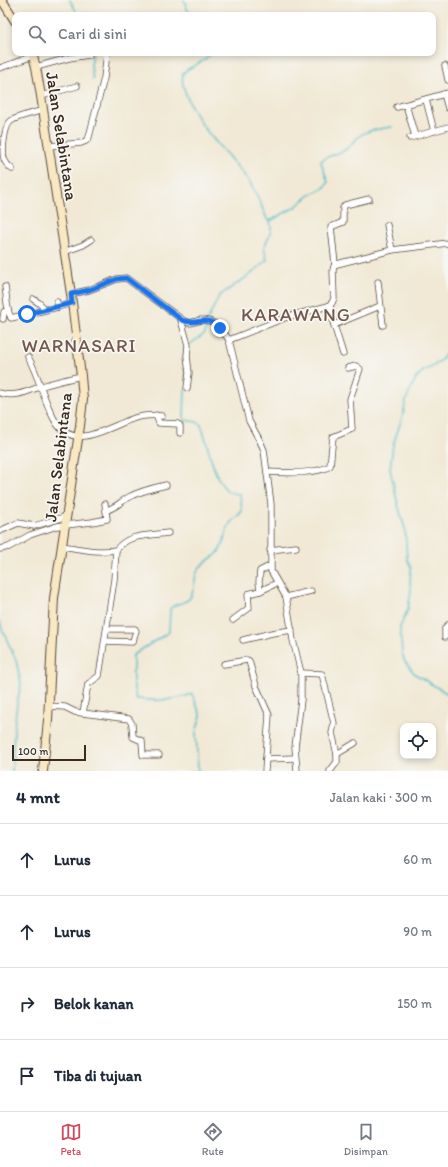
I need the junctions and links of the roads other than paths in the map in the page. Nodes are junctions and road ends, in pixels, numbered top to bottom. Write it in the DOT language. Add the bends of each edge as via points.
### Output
graph roads {
  1 [pos="2,0"];
  2 [pos="12,16"];
  3 [pos="30,56"];
  4 [pos="33,56"];
  5 [pos="82,56"];
  6 [pos="107,56"];
  7 [pos="445,66"];
  8 [pos="36,67"];
  9 [pos="0,68"];
  10 [pos="448,80"];
  11 [pos="77,86"];
  12 [pos="446,94"];
  13 [pos="41,96"];
  14 [pos="426,100"];
  15 [pos="406,105"];
  16 [pos="397,107"];
  17 [pos="448,108"];
  18 [pos="43,110"];
  19 [pos="448,127"];
  20 [pos="434,131"];
  21 [pos="49,146"];
  22 [pos="12,169"];
  23 [pos="369,199"];
  24 [pos="387,225"];
  25 [pos="91,240"];
  26 [pos="448,243"];
  27 [pos="392,250"];
  28 [pos="64,252"];
  29 [pos="336,264"];
  30 [pos="378,282"];
  31 [pos="5,287"];
  32 [pos="71,298"];
  33 [pos="33,299"];
  34 [pos="330,305"];
  35 [pos="380,306"];
  36 [pos="45,309"];
  37 [pos="8,310"];
  38 [pos="3,319"];
  39 [pos="182,320"];
  40 [pos="334,325"];
  41 [pos="383,325"];
  42 [pos="229,340"];
  43 [pos="343,354"];
  44 [pos="28,357"];
  45 [pos="348,368"];
  46 [pos="82,376"];
  47 [pos="41,387"];
  48 [pos="187,388"];
  49 [pos="0,393"];
  50 [pos="180,432"];
  51 [pos="78,437"];
  52 [pos="267,472"];
  53 [pos="166,485"];
  54 [pos="105,504"];
  55 [pos="107,510"];
  56 [pos="65,521"];
  57 [pos="0,531"];
  58 [pos="168,533"];
  59 [pos="62,546"];
  60 [pos="296,547"];
  61 [pos="0,549"];
  62 [pos="116,550"];
  63 [pos="270,550"];
  64 [pos="270,566"];
  65 [pos="277,583"];
  66 [pos="311,591"];
  67 [pos="260,592"];
  68 [pos="286,597"];
  69 [pos="233,620"];
  70 [pos="448,625"];
  71 [pos="107,629"];
  72 [pos="292,630"];
  73 [pos="445,637"];
  74 [pos="243,640"];
  75 [pos="105,641"];
  76 [pos="224,664"];
  77 [pos="301,673"];
  78 [pos="48,706"];
  79 [pos="83,713"];
  80 [pos="355,743"];
  81 [pos="337,754"];
  82 [pos="159,755"];
  83 [pos="295,758"];
  84 [pos="266,759"];
  85 [pos="43,771"];
  86 [pos="265,771"];
  87 [pos="297,771"];
  88 [pos="330,771"];
  1 -- 2 [label="street"];
  3 -- 9 [label="street"];
  4 -- 8 [label="street, Jalan Selabintana"];
  5 -- 8 [label="street"];
  6 -- 21 [label="street" via="104,78 89,138 81,143"];
  7 -- 10 [label="street"];
  8 -- 13 [label="street, Jalan Selabintana"];
  11 -- 13 [label="street"];
  12 -- 14 [label="street"];
  12 -- 17 [label="street"];
  13 -- 18 [label="street, Jalan Selabintana"];
  14 -- 15 [label="street"];
  14 -- 20 [label="street"];
  15 -- 16 [label="street"];
  15 -- 20 [label="street" via="412,137"];
  18 -- 21 [label="street, Jalan Selabintana"];
  18 -- 22 [label="street" via="12,120 7,125 4,158 7,166"];
  19 -- 20 [label="street"];
  21 -- 28 [label="street, Jalan Selabintana"];
  23 -- 29 [label="street" via="345,205 342,208 343,222 330,227"];
  24 -- 27 [label="street"];
  25 -- 28 [label="street"];
  26 -- 27 [label="street"];
  27 -- 29 [label="street"];
  28 -- 32 [label="street, Jalan Selabintana"];
  29 -- 34 [label="street" via="333,271 334,298"];
  30 -- 35 [label="street"];
  31 -- 37 [label="street"];
  32 -- 36 [label="street"];
  32 -- 39 [label="street" via="117,279 126,278"];
  32 -- 46 [label="street, Jalan Selabintana"];
  33 -- 36 [label="street"];
  34 -- 40 [label="street"];
  34 -- 42 [label="street" via="287,317"];
  35 -- 40 [label="street"];
  35 -- 41 [label="street"];
  36 -- 37 [label="street" via="11,318"];
  37 -- 38 [label="street" via="4,312"];
  39 -- 42 [label="street" via="190,323 204,320 213,322"];
  39 -- 48 [label="street" via="188,345"];
  40 -- 43 [label="street"];
  42 -- 52 [label="street" via="249,421 262,445"];
  44 -- 47 [label="street"];
  45 -- 52 [label="street" via="356,366 360,369 350,399 352,428 333,437 330,466 297,472"];
  46 -- 47 [label="street"];
  46 -- 51 [label="street, Jalan Selabintana" via="83,404"];
  47 -- 49 [label="street" via="15,395"];
  47 -- 51 [label="street" via="56,423 66,433"];
  50 -- 51 [label="street" via="178,424 159,423 159,415 150,415 133,418 95,434"];
  51 -- 56 [label="street, Jalan Selabintana"];
  52 -- 63 [label="street" via="271,504"];
  53 -- 55 [label="street" via="146,489"];
  54 -- 55 [label="street"];
  55 -- 56 [label="street" via="107,519 78,524"];
  56 -- 57 [label="street" via="34,526 18,523"];
  56 -- 59 [label="street, Jalan Selabintana"];
  56 -- 61 [label="street"];
  58 -- 62 [label="street" via="129,538"];
  59 -- 62 [label="street" via="97,552"];
  59 -- 78 [label="street, Jalan Selabintana" via="54,598"];
  60 -- 63 [label="street"];
  62 -- 71 [label="street"];
  63 -- 64 [label="street"];
  64 -- 65 [label="street"];
  64 -- 67 [label="street" via="260,571"];
  65 -- 67 [label="street"];
  65 -- 68 [label="street"];
  66 -- 68 [label="street"];
  67 -- 69 [label="street" via="248,594 249,608"];
  68 -- 72 [label="street"];
  70 -- 73 [label="street" via="445,628"];
  71 -- 75 [label="street"];
  71 -- 75 [label="street" via="136,631 132,642"];
  72 -- 74 [label="street"];
  72 -- 77 [label="street"];
  75 -- 79 [label="street" via="99,676 88,684"];
  76 -- 84 [label="street" via="249,661 256,686 269,715"];
  77 -- 81 [label="street" via="323,675 334,723 332,734"];
  77 -- 83 [label="street"];
  78 -- 79 [label="street" via="67,707"];
  78 -- 85 [label="street, Jalan Selabintana"];
  79 -- 82 [label="street" via="130,720 133,736 142,741 143,755"];
  80 -- 81 [label="street"];
  81 -- 88 [label="street" via="337,762"];
  83 -- 84 [label="street"];
  83 -- 87 [label="street"];
  84 -- 86 [label="street"];
}
